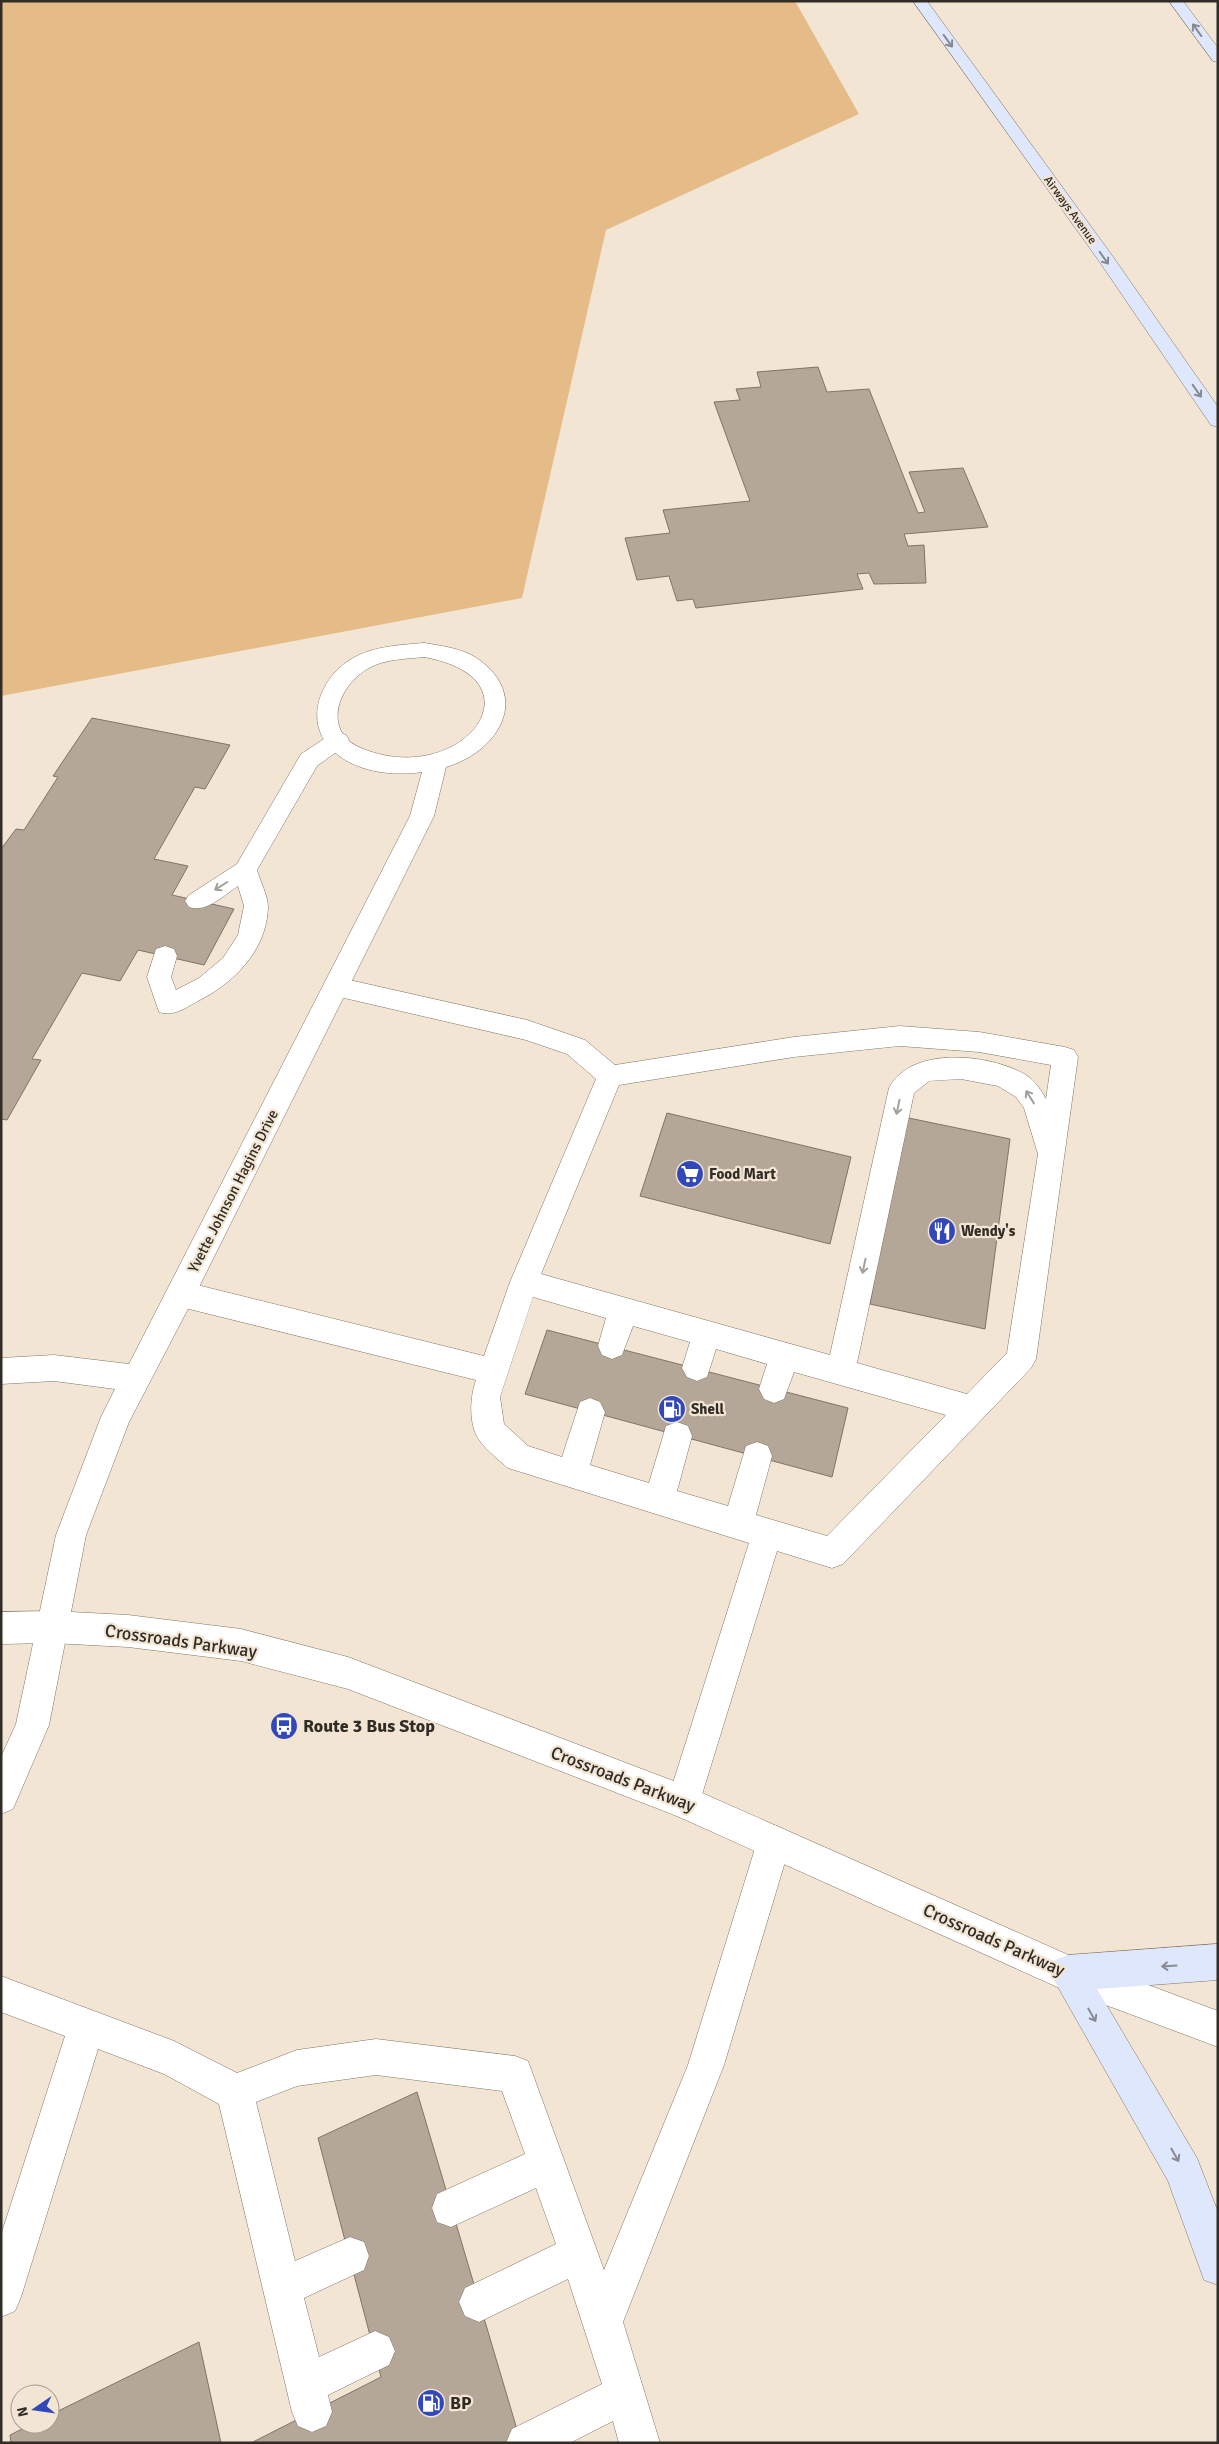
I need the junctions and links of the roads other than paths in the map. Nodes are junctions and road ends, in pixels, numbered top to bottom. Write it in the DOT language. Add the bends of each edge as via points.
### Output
graph roads {
  1 [pos="920,1"];
  2 [pos="1176,1"];
  3 [pos="1218,58"];
  4 [pos="1218,421"];
  5 [pos="338,740"];
  6 [pos="436,763"];
  7 [pos="245,870"];
  8 [pos="197,901"];
  9 [pos="165,956"];
  10 [pos="336,987"];
  11 [pos="610,1076"];
  12 [pos="1050,1159"];
  13 [pos="524,1282"];
  14 [pos="181,1294"];
  15 [pos="623,1310"];
  16 [pos="706,1334"];
  17 [pos="612,1346"];
  18 [pos="784,1356"];
  19 [pos="697,1368"];
  20 [pos="492,1370"];
  21 [pos="1,1371"];
  22 [pos="841,1372"];
  23 [pos="137,1378"];
  24 [pos="774,1389"];
  25 [pos="973,1409"];
  26 [pos="590,1412"];
  27 [pos="677,1436"];
  28 [pos="757,1456"];
  29 [pos="572,1474"];
  30 [pos="659,1500"];
  31 [pos="753,1529"];
  32 [pos="52,1627"];
  33 [pos="1,1628"];
  34 [pos="1,1797"];
  35 [pos="684,1802"];
  36 [pos="774,1842"];
  37 [pos="1218,1962"];
  38 [pos="1068,1973"];
  39 [pos="1,1994"];
  40 [pos="87,2026"];
  41 [pos="1218,2029"];
  42 [pos="235,2092"];
  43 [pos="548,2163"];
  44 [pos="451,2208"];
  45 [pos="579,2253"];
  46 [pos="350,2256"];
  47 [pos="1218,2266"];
  48 [pos="282,2288"];
  49 [pos="1,2297"];
  50 [pos="479,2302"];
  51 [pos="603,2322"];
  52 [pos="375,2351"];
  53 [pos="625,2394"];
  54 [pos="526,2443"];
  55 [pos="640,2443"];
  1 -- 4 [label="main road, Airways Avenue, one-way"];
  3 -- 2 [label="main road, one-way"];
  5 -- 6 [label="street" via="345,749 369,761 398,767"];
  5 -- 6 [label="street" via="326,718 329,697 341,678 361,664 387,654 424,650 451,655 474,666 489,682 495,696 494,716 483,736 463,752"];
  5 -- 7 [label="street" via="309,760"];
  6 -- 10 [label="street, Yvette Johnson Hagins Drive" via="422,816"];
  7 -- 8 [label="street, one-way"];
  7 -- 9 [label="street" via="256,906 250,937 232,965 208,985 168,1004 159,977"];
  10 -- 11 [label="street" via="528,1030 576,1048"];
  10 -- 14 [label="street, Yvette Johnson Hagins Drive"];
  11 -- 12 [label="street" via="794,1047 900,1036 978,1042 1066,1057"];
  11 -- 13 [label="street"];
  12 -- 22 [label="street, one-way" via="1038,1110 1025,1088 1006,1078 950,1066 922,1072 902,1088"];
  12 -- 25 [label="street" via="1021,1359"];
  13 -- 15 [label="street"];
  13 -- 20 [label="street"];
  14 -- 20 [label="street"];
  14 -- 23 [label="street, Yvette Johnson Hagins Drive"];
  15 -- 16 [label="street"];
  15 -- 17 [label="street"];
  16 -- 18 [label="street"];
  16 -- 19 [label="street"];
  18 -- 22 [label="street"];
  18 -- 24 [label="street"];
  20 -- 29 [label="street" via="485,1397 490,1431 519,1458"];
  21 -- 23 [label="street" via="54,1368"];
  22 -- 25 [label="street"];
  23 -- 32 [label="street, Yvette Johnson Hagins Drive" via="116,1417 71,1534"];
  25 -- 31 [label="street" via="832,1553"];
  26 -- 29 [label="street"];
  27 -- 30 [label="street"];
  28 -- 31 [label="street"];
  29 -- 30 [label="street"];
  30 -- 31 [label="street"];
  31 -- 35 [label="street"];
  32 -- 33 [label="street, Crossroads Parkway"];
  32 -- 34 [label="street, Yvette Johnson Hagins Drive" via="32,1725"];
  32 -- 35 [label="street, Crossroads Parkway" via="128,1631 241,1646 348,1673"];
  35 -- 36 [label="street, Crossroads Parkway"];
  36 -- 38 [label="street, Crossroads Parkway"];
  36 -- 51 [label="street" via="706,2065"];
  37 -- 38 [label="main road, one-way"];
  38 -- 41 [label="street, Crossroads Parkway"];
  38 -- 47 [label="main road, one-way" via="1184,2171"];
  39 -- 40 [label="street"];
  40 -- 42 [label="street" via="174,2059"];
  40 -- 49 [label="street"];
  42 -- 43 [label="street" via="297,2068 376,2057 515,2074"];
  42 -- 48 [label="street"];
  43 -- 44 [label="street"];
  43 -- 45 [label="street"];
  45 -- 50 [label="street"];
  45 -- 51 [label="street"];
  46 -- 48 [label="street"];
  48 -- 52 [label="street" via="308,2399"];
  51 -- 53 [label="street"];
  53 -- 54 [label="street"];
  53 -- 55 [label="street"];
}
